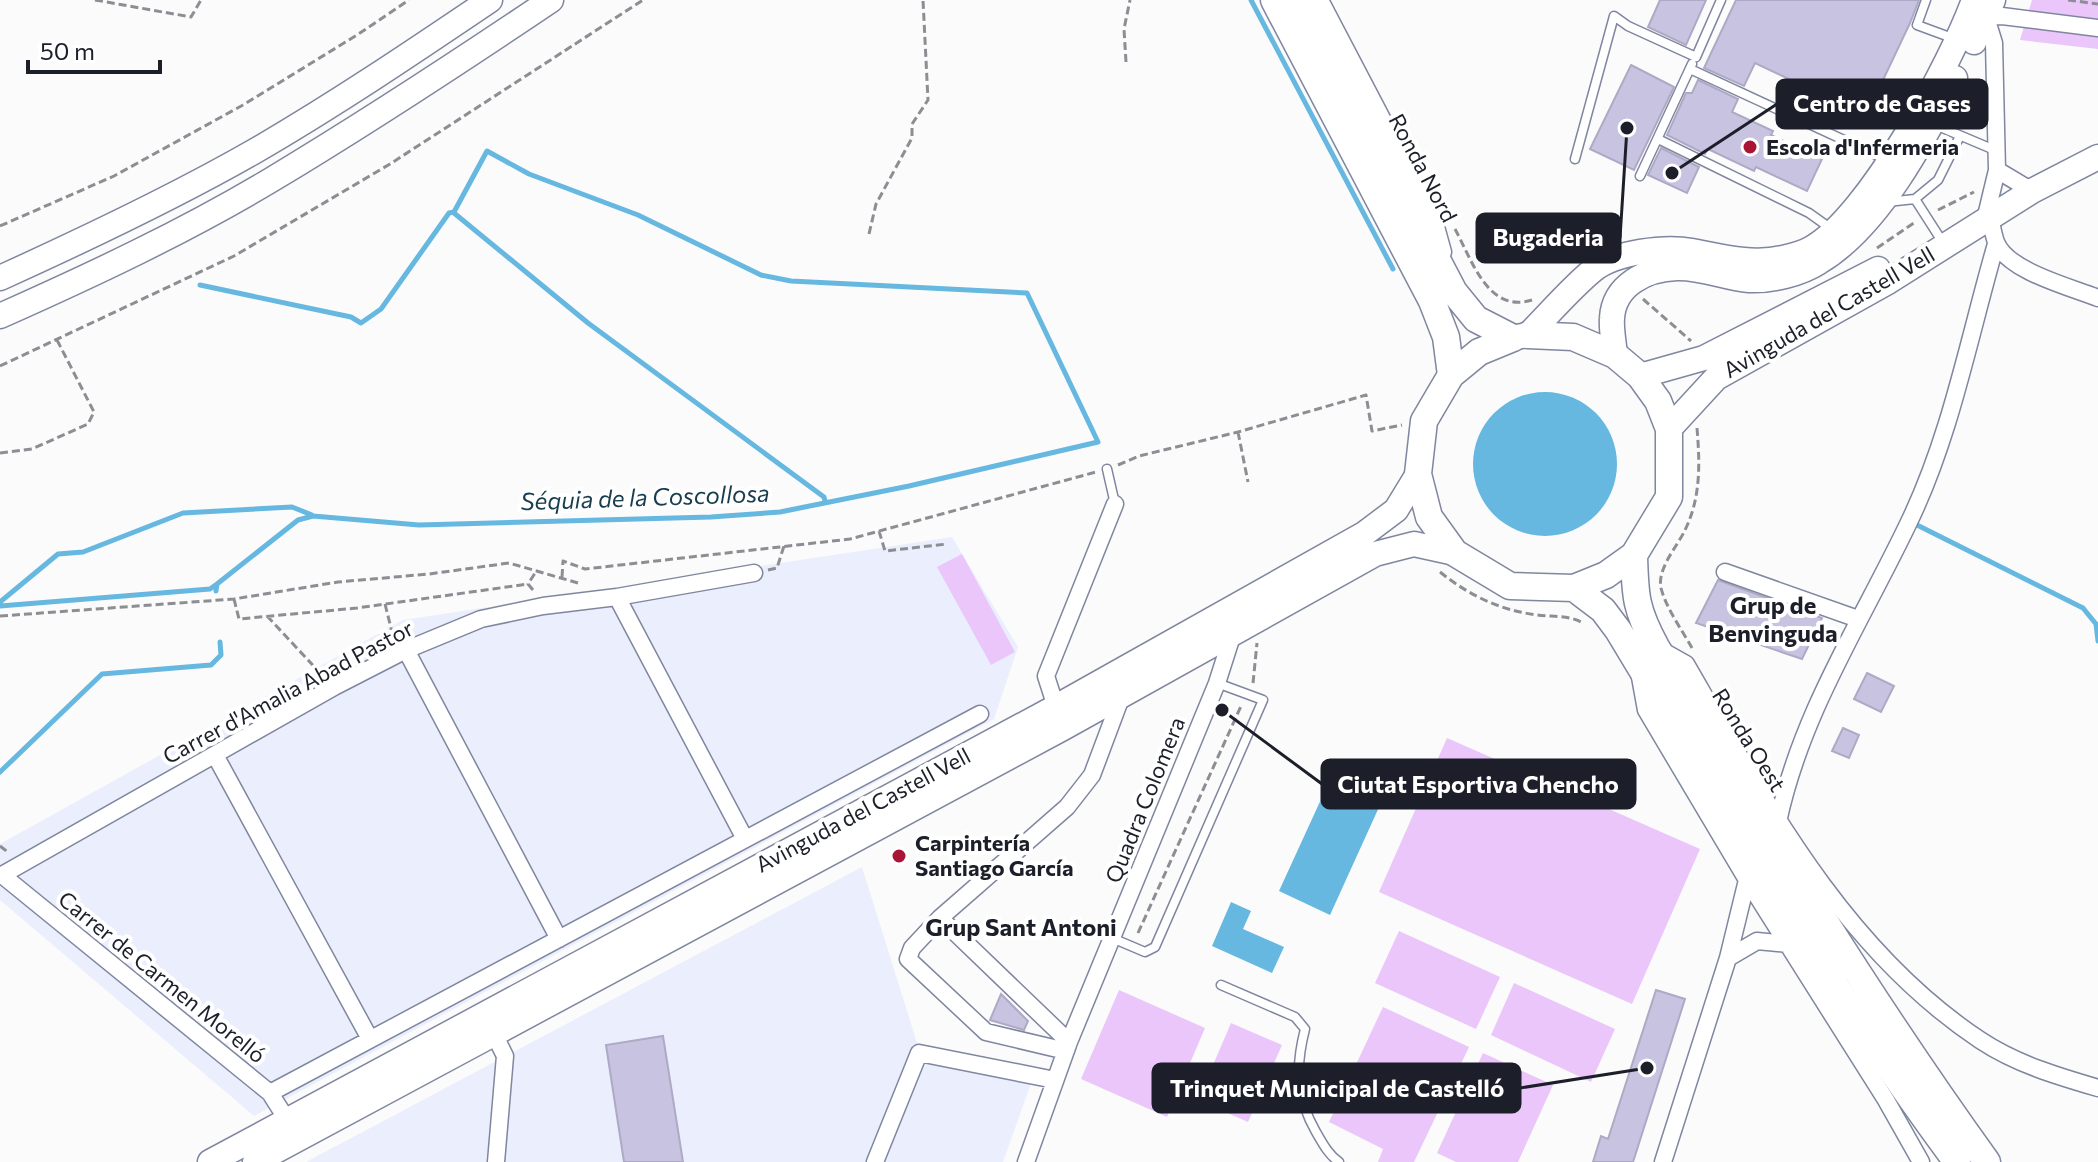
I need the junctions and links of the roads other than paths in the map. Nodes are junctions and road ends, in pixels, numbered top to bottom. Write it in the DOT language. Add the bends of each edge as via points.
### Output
graph roads {
  1 [pos="490,0"];
  2 [pos="551,0"];
  3 [pos="1274,0"];
  4 [pos="1301,0"];
  5 [pos="1320,0"];
  6 [pos="1721,0"];
  7 [pos="1926,0"];
  8 [pos="2023,0"];
  9 [pos="1984,6"];
  10 [pos="2017,18"];
  11 [pos="2098,28"];
  12 [pos="1957,40"];
  13 [pos="1696,57"];
  14 [pos="1690,69"];
  15 [pos="1933,124"];
  16 [pos="1960,136"];
  17 [pos="1658,139"];
  18 [pos="1997,151"];
  19 [pos="2098,157"];
  20 [pos="1575,159"];
  21 [pos="1888,161"];
  22 [pos="1997,170"];
  23 [pos="1640,176"];
  24 [pos="2032,191"];
  25 [pos="1915,199"];
  26 [pos="1880,203"];
  27 [pos="1988,218"];
  28 [pos="1834,231"];
  29 [pos="1951,236"];
  30 [pos="1996,244"];
  31 [pos="0,278"];
  32 [pos="1454,292"];
  33 [pos="2098,298"];
  34 [pos="0,316"];
  35 [pos="1521,336"];
  36 [pos="1615,355"];
  37 [pos="1451,375"];
  38 [pos="1640,376"];
  39 [pos="1669,429"];
  40 [pos="1107,469"];
  41 [pos="1418,474"];
  42 [pos="1115,504"];
  43 [pos="1455,553"];
  44 [pos="1634,555"];
  45 [pos="1725,572"];
  46 [pos="754,573"];
  47 [pos="1574,588"];
  48 [pos="617,597"];
  49 [pos="1858,619"];
  50 [pos="1233,633"];
  51 [pos="406,650"];
  52 [pos="1646,653"];
  53 [pos="1217,683"];
  54 [pos="1122,695"];
  55 [pos="1056,707"];
  56 [pos="980,714"];
  57 [pos="926,742"];
  58 [pos="215,755"];
  59 [pos="940,769"];
  60 [pos="1786,781"];
  61 [pos="1758,788"];
  62 [pos="1778,822"];
  63 [pos="745,839"];
  64 [pos="2,875"];
  65 [pos="1747,880"];
  66 [pos="940,918"];
  67 [pos="559,939"];
  68 [pos="1114,939"];
  69 [pos="1788,944"];
  70 [pos="1728,958"];
  71 [pos="1221,985"];
  72 [pos="494,1034"];
  73 [pos="370,1039"];
  74 [pos="1067,1046"];
  75 [pos="1055,1080"];
  76 [pos="2098,1088"];
  77 [pos="270,1093"];
  78 [pos="294,1129"];
  79 [pos="210,1162"];
  80 [pos="255,1162"];
  81 [pos="496,1162"];
  82 [pos="875,1162"];
  83 [pos="1026,1162"];
  84 [pos="1339,1162"];
  85 [pos="1663,1162"];
  86 [pos="1921,1162"];
  87 [pos="1957,1162"];
  88 [pos="1987,1162"];
  1 -- 31 [label="main road" via="255,151 122,222"];
  2 -- 34 [label="main road" via="268,182 134,254"];
  3 -- 37 [label="main road" via="1432,301 1446,337"];
  4 -- 32 [label="main road, Ronda Nord"];
  5 -- 32 [label="street, Ronda Nord" via="1433,216"];
  6 -- 13 [label="lane"];
  7 -- 12 [label="lane" via="1917,25"];
  8 -- 10 [label="street"];
  9 -- 10 [label="street"];
  9 -- 12 [label="main road"];
  9 -- 15 [label="main road"];
  9 -- 18 [label="street" via="1994,43"];
  10 -- 11 [label="street"];
  12 -- 21 [label="main road"];
  13 -- 14 [label="lane"];
  13 -- 20 [label="lane" via="1614,16"];
  14 -- 17 [label="lane"];
  14 -- 21 [label="lane"];
  15 -- 16 [label="lane"];
  15 -- 26 [label="main road"];
  16 -- 18 [label="lane"];
  16 -- 25 [label="lane" via="1938,180"];
  17 -- 23 [label="lane"];
  17 -- 28 [label="lane" via="1809,213"];
  18 -- 22 [label="street"];
  19 -- 24 [label="main road, Avinguda del Castell Vell"];
  21 -- 28 [label="main road"];
  22 -- 24 [label="street"];
  22 -- 27 [label="street"];
  24 -- 27 [label="main road, Avinguda del Castell Vell"];
  25 -- 26 [label="lane"];
  25 -- 29 [label="lane"];
  26 -- 36 [label="main road" via="1847,243 1817,264 1781,277 1749,280 1678,268 1647,273 1624,287 1615,303"];
  27 -- 29 [label="main road, Avinguda del Castell Vell"];
  27 -- 30 [label="street"];
  28 -- 35 [label="main road" via="1811,249 1753,262 1684,249 1642,250 1595,268"];
  29 -- 38 [label="main road, Avinguda del Castell Vell" via="1704,358"];
  29 -- 39 [label="main road, Avinguda del Castell Vell" via="1886,283 1716,378"];
  30 -- 33 [label="street" via="2028,270"];
  30 -- 49 [label="street" via="1936,457"];
  32 -- 35 [label="main road, Ronda Nord" via="1476,319"];
  35 -- 36 [label="main road" via="1573,337"];
  35 -- 37 [label="main road" via="1479,352"];
  36 -- 38 [label="main road"];
  37 -- 41 [label="main road" via="1424,421"];
  38 -- 39 [label="main road"];
  39 -- 44 [label="main road" via="1669,497"];
  40 -- 42 [label="lane"];
  41 -- 43 [label="main road" via="1429,517"];
  41 -- 55 [label="main road, Avinguda del Castell Vell" via="1396,510 1364,534"];
  42 -- 55 [label="street" via="1046,676"];
  43 -- 47 [label="main road" via="1510,586"];
  43 -- 50 [label="main road, Avinguda del Castell Vell" via="1414,544 1375,554"];
  44 -- 47 [label="main road" via="1606,575"];
  44 -- 52 [label="main road, Ronda Oest"];
  45 -- 49 [label="street"];
  46 -- 48 [label="street, Carrer d'Amalia Abad Pastor"];
  47 -- 52 [label="main road, Ronda Oest"];
  48 -- 51 [label="street, Carrer d'Amalia Abad Pastor" via="481,619"];
  48 -- 63 [label="street"];
  49 -- 60 [label="street"];
  50 -- 53 [label="street, Quadra Colomera"];
  50 -- 54 [label="main road, Avinguda del Castell Vell"];
  51 -- 58 [label="street, Carrer d'Amalia Abad Pastor"];
  51 -- 67 [label="street"];
  52 -- 61 [label="street, Ronda Oest" via="1686,664"];
  52 -- 65 [label="street, Ronda Oest" via="1646,710"];
  52 -- 87 [label="main road, Ronda Oest" via="1806,941 1900,1086"];
  52 -- 88 [label="main road, Ronda Oest" via="1918,1067"];
  53 -- 68 [label="street, Quadra Colomera"];
  53 -- 68 [label="lane" via="1263,700 1155,947 1145,952"];
  54 -- 66 [label="street" via="1092,775 1067,807"];
  54 -- 72 [label="main road, Avinguda del Castell Vell"];
  55 -- 59 [label="main road, Avinguda del Castell Vell"];
  56 -- 57 [label="street, Avinguda del Castell Vell"];
  57 -- 59 [label="street"];
  57 -- 63 [label="street, Avinguda del Castell Vell"];
  58 -- 64 [label="street, Carrer d'Amalia Abad Pastor"];
  58 -- 73 [label="street"];
  59 -- 78 [label="main road, Avinguda del Castell Vell"];
  60 -- 61 [label="street"];
  60 -- 62 [label="street"];
  61 -- 62 [label="street, Ronda Oest"];
  62 -- 76 [label="street, Ronda Oest" via="1864,937 1922,994 1981,1040 2036,1069"];
  63 -- 67 [label="street, Avinguda del Castell Vell"];
  64 -- 77 [label="street, Carrer de Carmen Morelló"];
  65 -- 69 [label="street, Ronda Oest"];
  65 -- 70 [label="street"];
  66 -- 74 [label="street"];
  66 -- 74 [label="street" via="908,959 986,1032"];
  67 -- 73 [label="street, Avinguda del Castell Vell"];
  68 -- 74 [label="street, Quadra Colomera"];
  69 -- 70 [label="street" via="1757,941"];
  69 -- 86 [label="street, Ronda Oest"];
  70 -- 85 [label="street"];
  71 -- 84 [label="lane" via="1295,1017 1305,1029 1298,1057 1303,1108"];
  72 -- 78 [label="main road, Avinguda del Castell Vell"];
  72 -- 81 [label="street" via="505,1056"];
  73 -- 77 [label="street, Avinguda del Castell Vell"];
  74 -- 75 [label="street, Quadra Colomera"];
  75 -- 82 [label="street" via="919,1053"];
  75 -- 83 [label="street, Quadra Colomera"];
  77 -- 78 [label="street, Carrer de Carmen Morelló"];
  78 -- 79 [label="main road, Avinguda del Castell Vell"];
  78 -- 80 [label="main road, Avinguda del Castell Vell"];
}
